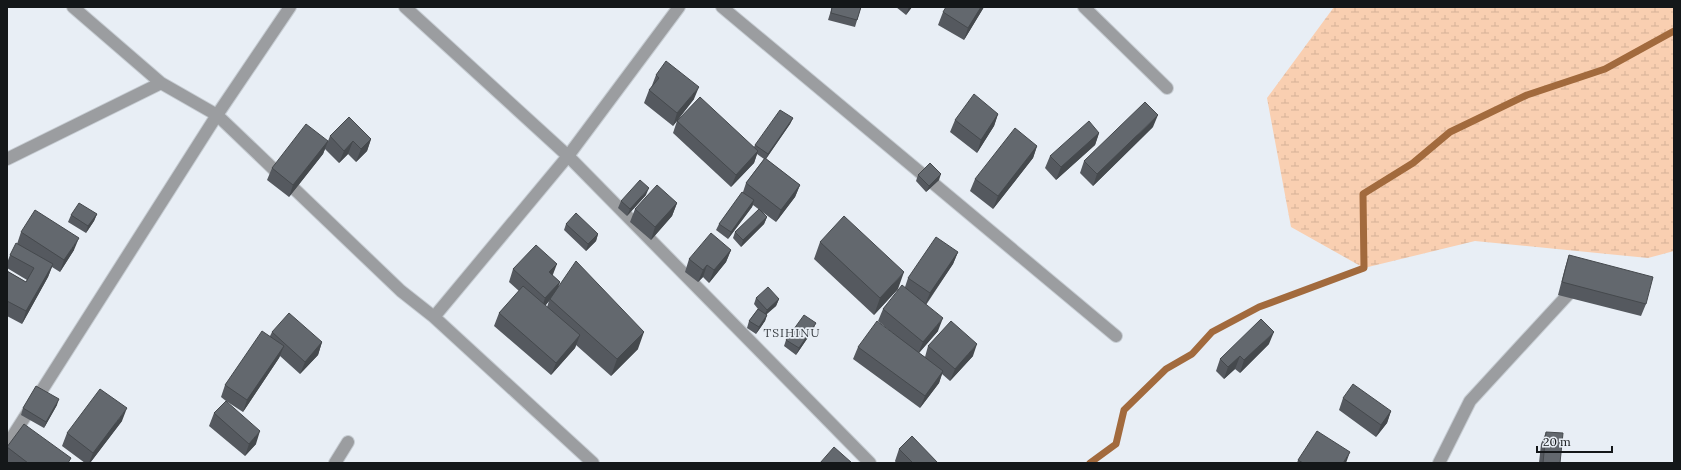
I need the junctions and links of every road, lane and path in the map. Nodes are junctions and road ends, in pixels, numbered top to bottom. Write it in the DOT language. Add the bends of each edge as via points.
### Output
graph roads {
  1 [pos="73,7"];
  2 [pos="290,7"];
  3 [pos="405,7"];
  4 [pos="679,7"];
  5 [pos="722,7"];
  6 [pos="1084,7"];
  7 [pos="161,83"];
  8 [pos="1167,88"];
  9 [pos="217,115"];
  10 [pos="568,156"];
  11 [pos="7,159"];
  12 [pos="1575,286"];
  13 [pos="434,317"];
  14 [pos="1116,336"];
  15 [pos="348,442"];
  16 [pos="7,445"];
  17 [pos="335,463"];
  18 [pos="593,463"];
  19 [pos="870,463"];
  20 [pos="1439,463"];
  1 -- 7 [label="street"];
  2 -- 9 [label="street"];
  3 -- 10 [label="street"];
  4 -- 10 [label="street"];
  5 -- 14 [label="street"];
  6 -- 8 [label="street"];
  7 -- 9 [label="street"];
  7 -- 11 [label="street"];
  9 -- 13 [label="street" via="401,291"];
  9 -- 16 [label="street"];
  10 -- 13 [label="street"];
  10 -- 19 [label="street"];
  12 -- 20 [label="street" via="1470,400"];
  13 -- 18 [label="street"];
  15 -- 17 [label="street"];
}
